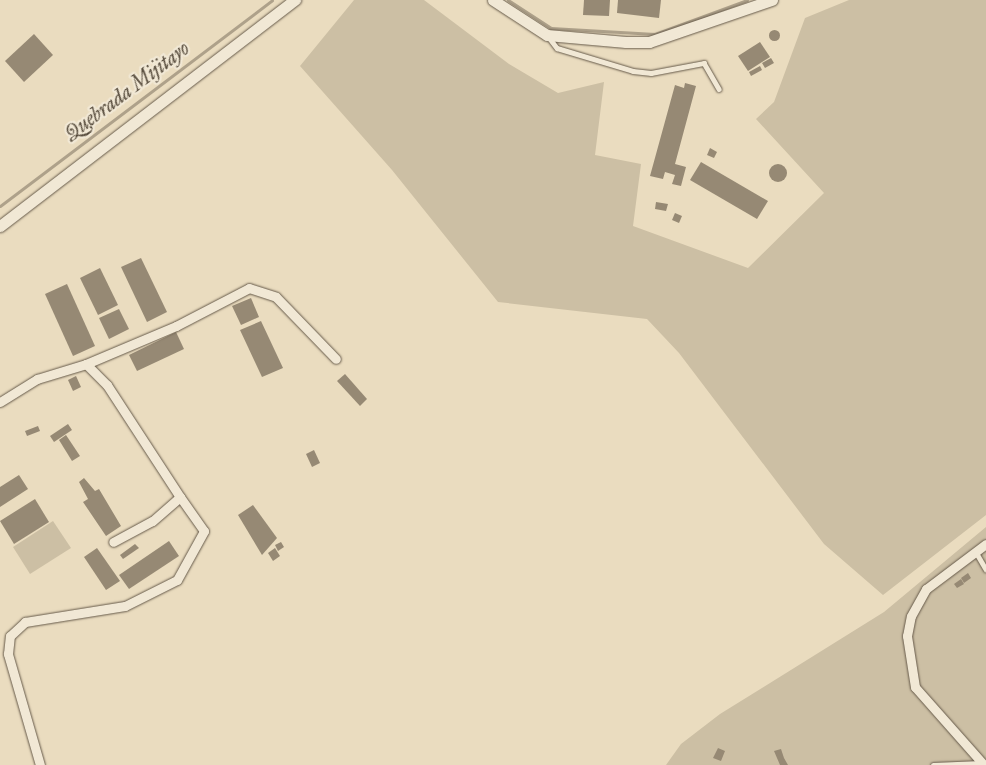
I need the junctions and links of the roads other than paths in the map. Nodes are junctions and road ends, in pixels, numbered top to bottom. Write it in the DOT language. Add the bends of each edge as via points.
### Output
graph roads {
  1 [pos="295,0"];
  2 [pos="493,0"];
  3 [pos="772,0"];
  4 [pos="547,35"];
  5 [pos="719,89"];
  6 [pos="0,226"];
  7 [pos="336,359"];
  8 [pos="86,364"];
  9 [pos="0,402"];
  10 [pos="180,496"];
  11 [pos="113,542"];
  12 [pos="986,544"];
  13 [pos="976,552"];
  14 [pos="986,569"];
  15 [pos="984,764"];
  16 [pos="40,765"];
  17 [pos="933,765"];
  1 -- 6 [label="street"];
  2 -- 4 [label="street"];
  3 -- 4 [label="street" via="648,42"];
  4 -- 5 [label="lane" via="557,48 633,71 651,74 704,63"];
  7 -- 8 [label="street" via="276,298 249,288 176,326"];
  8 -- 9 [label="street" via="37,379"];
  8 -- 10 [label="street" via="107,385"];
  10 -- 11 [label="street" via="152,521"];
  10 -- 16 [label="street" via="204,531 177,580 125,606 25,622 10,636 8,654"];
  12 -- 13 [label="street"];
  13 -- 14 [label="lane"];
  13 -- 15 [label="street" via="926,589 911,616 907,636 914,687"];
  15 -- 17 [label="lane"];
}
